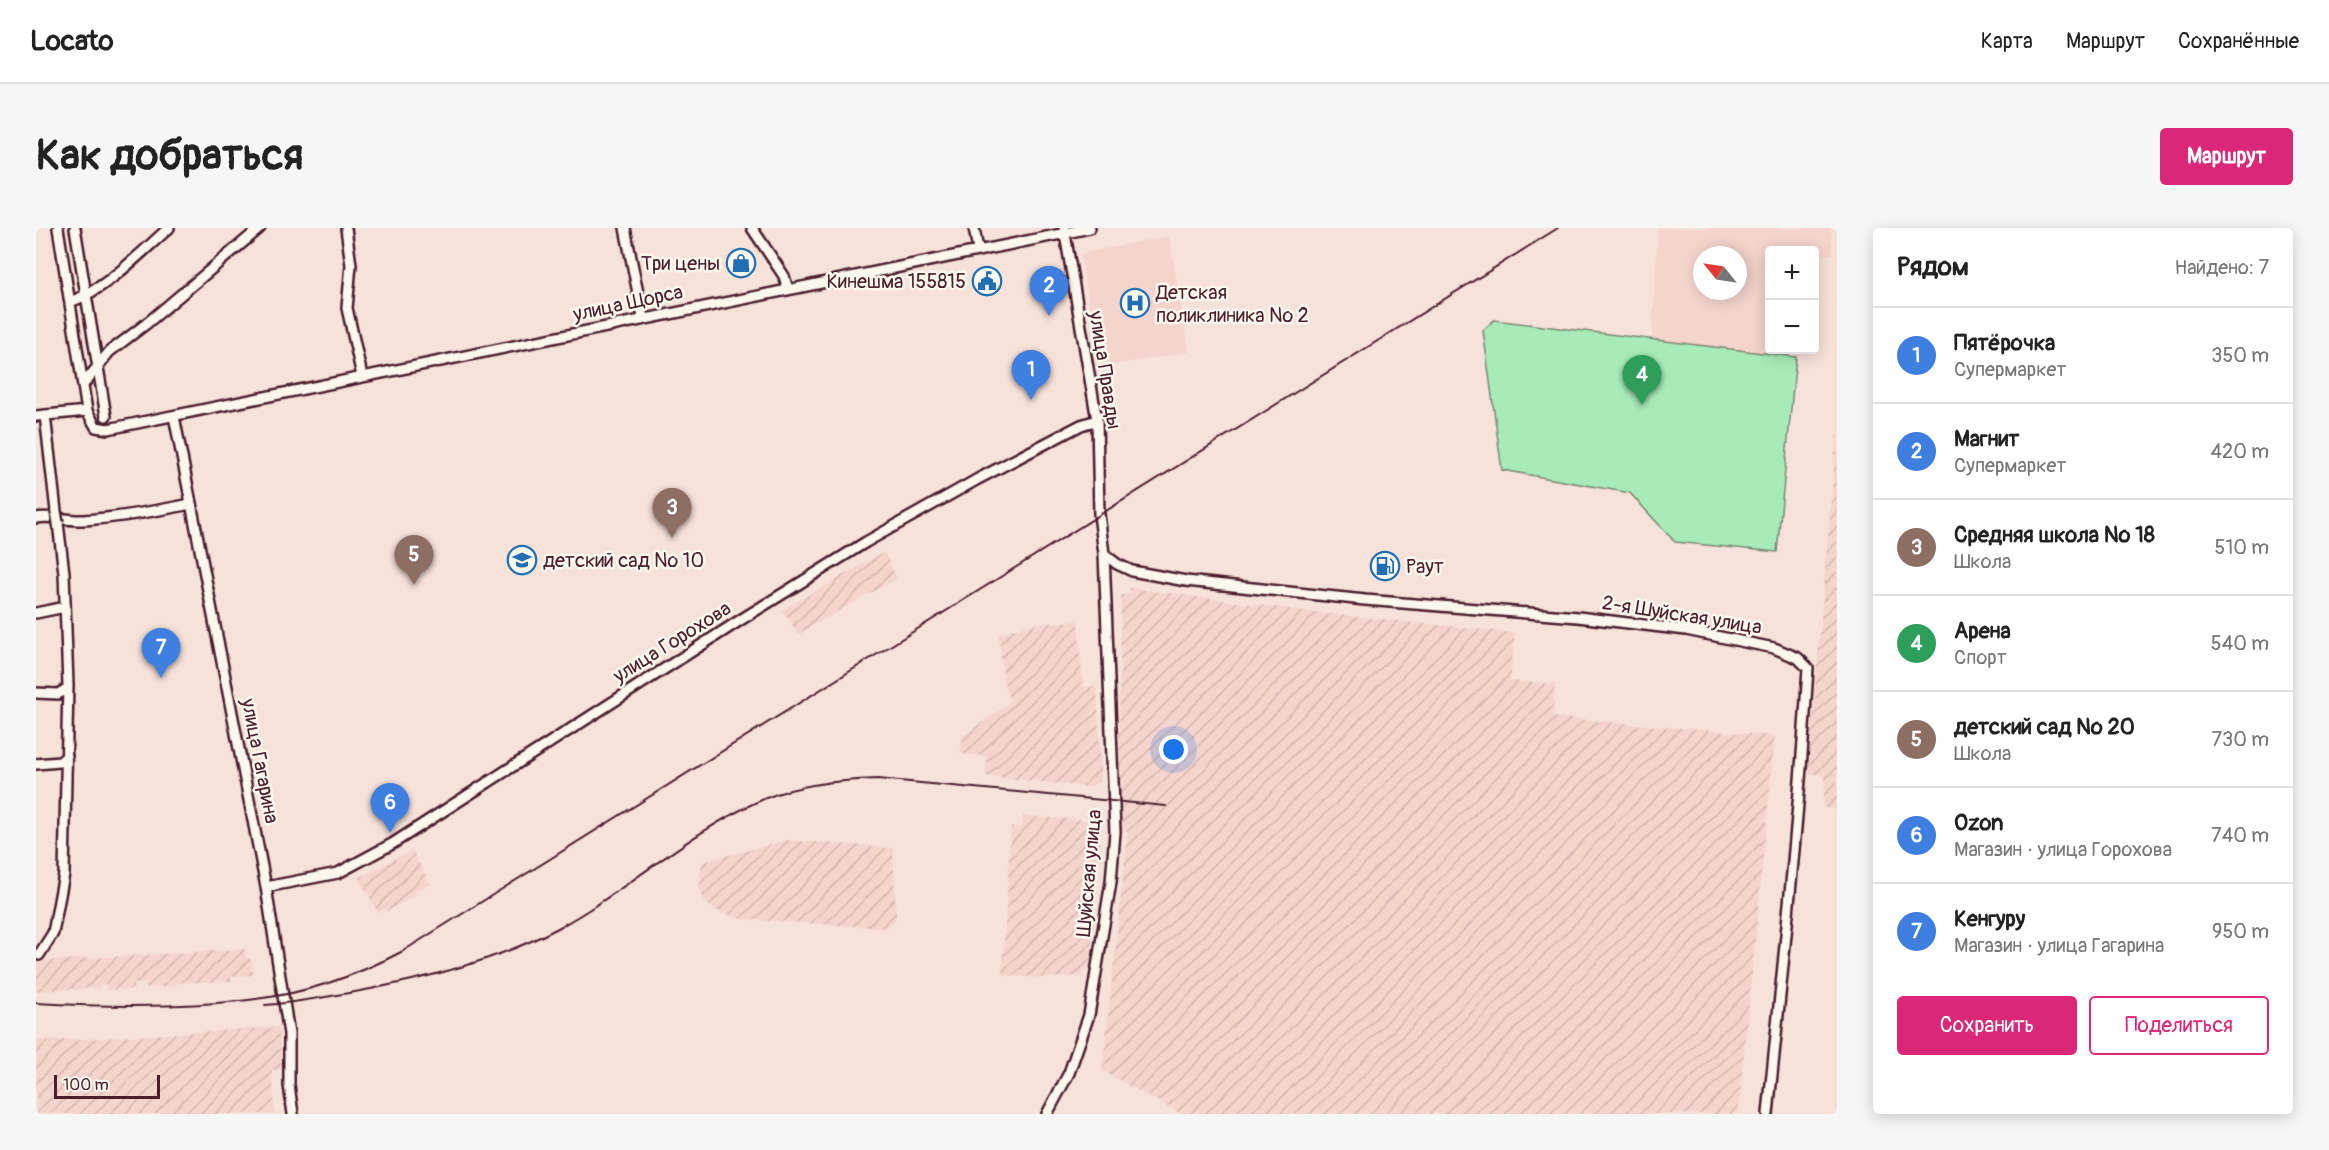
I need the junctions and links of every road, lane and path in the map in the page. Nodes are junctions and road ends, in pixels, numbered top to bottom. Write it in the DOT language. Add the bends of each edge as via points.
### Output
graph roads {
  1 [pos="58,228"];
  2 [pos="75,228"];
  3 [pos="169,228"];
  4 [pos="260,228"];
  5 [pos="346,228"];
  6 [pos="625,228"];
  7 [pos="752,228"];
  8 [pos="974,228"];
  9 [pos="1090,228"];
  10 [pos="1064,231"];
  11 [pos="978,250"];
  12 [pos="788,289"];
  13 [pos="86,296"];
  14 [pos="70,302"];
  15 [pos="643,318"];
  16 [pos="98,368"];
  17 [pos="362,376"];
  18 [pos="83,386"];
  19 [pos="87,411"];
  20 [pos="40,416"];
  21 [pos="106,416"];
  22 [pos="174,416"];
  23 [pos="1097,420"];
  24 [pos="191,504"];
  25 [pos="36,518"];
  26 [pos="1104,554"];
  27 [pos="65,608"];
  28 [pos="36,613"];
  29 [pos="68,688"];
  30 [pos="36,693"];
  31 [pos="67,756"];
  32 [pos="36,764"];
  33 [pos="266,887"];
  34 [pos="39,955"];
  35 [pos="292,1114"];
  36 [pos="1047,1114"];
  37 [pos="1768,1114"];
  1 -- 14 [label="street"];
  2 -- 13 [label="street"];
  3 -- 13 [label="street"];
  4 -- 16 [label="street" via="109,352"];
  5 -- 17 [label="street" via="351,265 347,308"];
  6 -- 15 [label="street"];
  7 -- 12 [label="street" via="784,276"];
  8 -- 11 [label="street"];
  9 -- 10 [label="street, улица Щорса"];
  10 -- 11 [label="street, улица Щорса"];
  10 -- 23 [label="street, улица Правды"];
  11 -- 12 [label="street, улица Щорса"];
  12 -- 15 [label="street, улица Щорса"];
  13 -- 14 [label="street"];
  13 -- 16 [label="street"];
  14 -- 18 [label="street"];
  15 -- 17 [label="street, улица Щорса"];
  16 -- 18 [label="street"];
  16 -- 21 [label="street"];
  17 -- 22 [label="street, улица Щорса"];
  18 -- 19 [label="street"];
  19 -- 20 [label="street"];
  19 -- 22 [label="street, улица Щорса" via="96,427 108,429"];
  20 -- 27 [label="street, bridge" via="58,523"];
  22 -- 24 [label="street, улица Гагарина"];
  23 -- 26 [label="street, улица Правды"];
  23 -- 33 [label="street, улица Горохова" via="1080,425 866,542 392,843 338,873"];
  24 -- 25 [label="street" via="96,519"];
  24 -- 33 [label="street, улица Гагарина"];
  26 -- 36 [label="street, Шуйская улица" via="1115,832 1111,882 1089,1015 1069,1074"];
  26 -- 37 [label="street, 2-я Шуйская улица" via="1117,564 1153,576 1675,628 1774,648 1798,658 1808,668 1805,719"];
  27 -- 28 [label="street"];
  27 -- 29 [label="street"];
  29 -- 30 [label="street" via="58,694"];
  29 -- 31 [label="street"];
  31 -- 32 [label="street" via="60,762"];
  31 -- 34 [label="street" via="63,888 52,933"];
  33 -- 35 [label="street, улица Гагарина" via="289,1034"];
}
